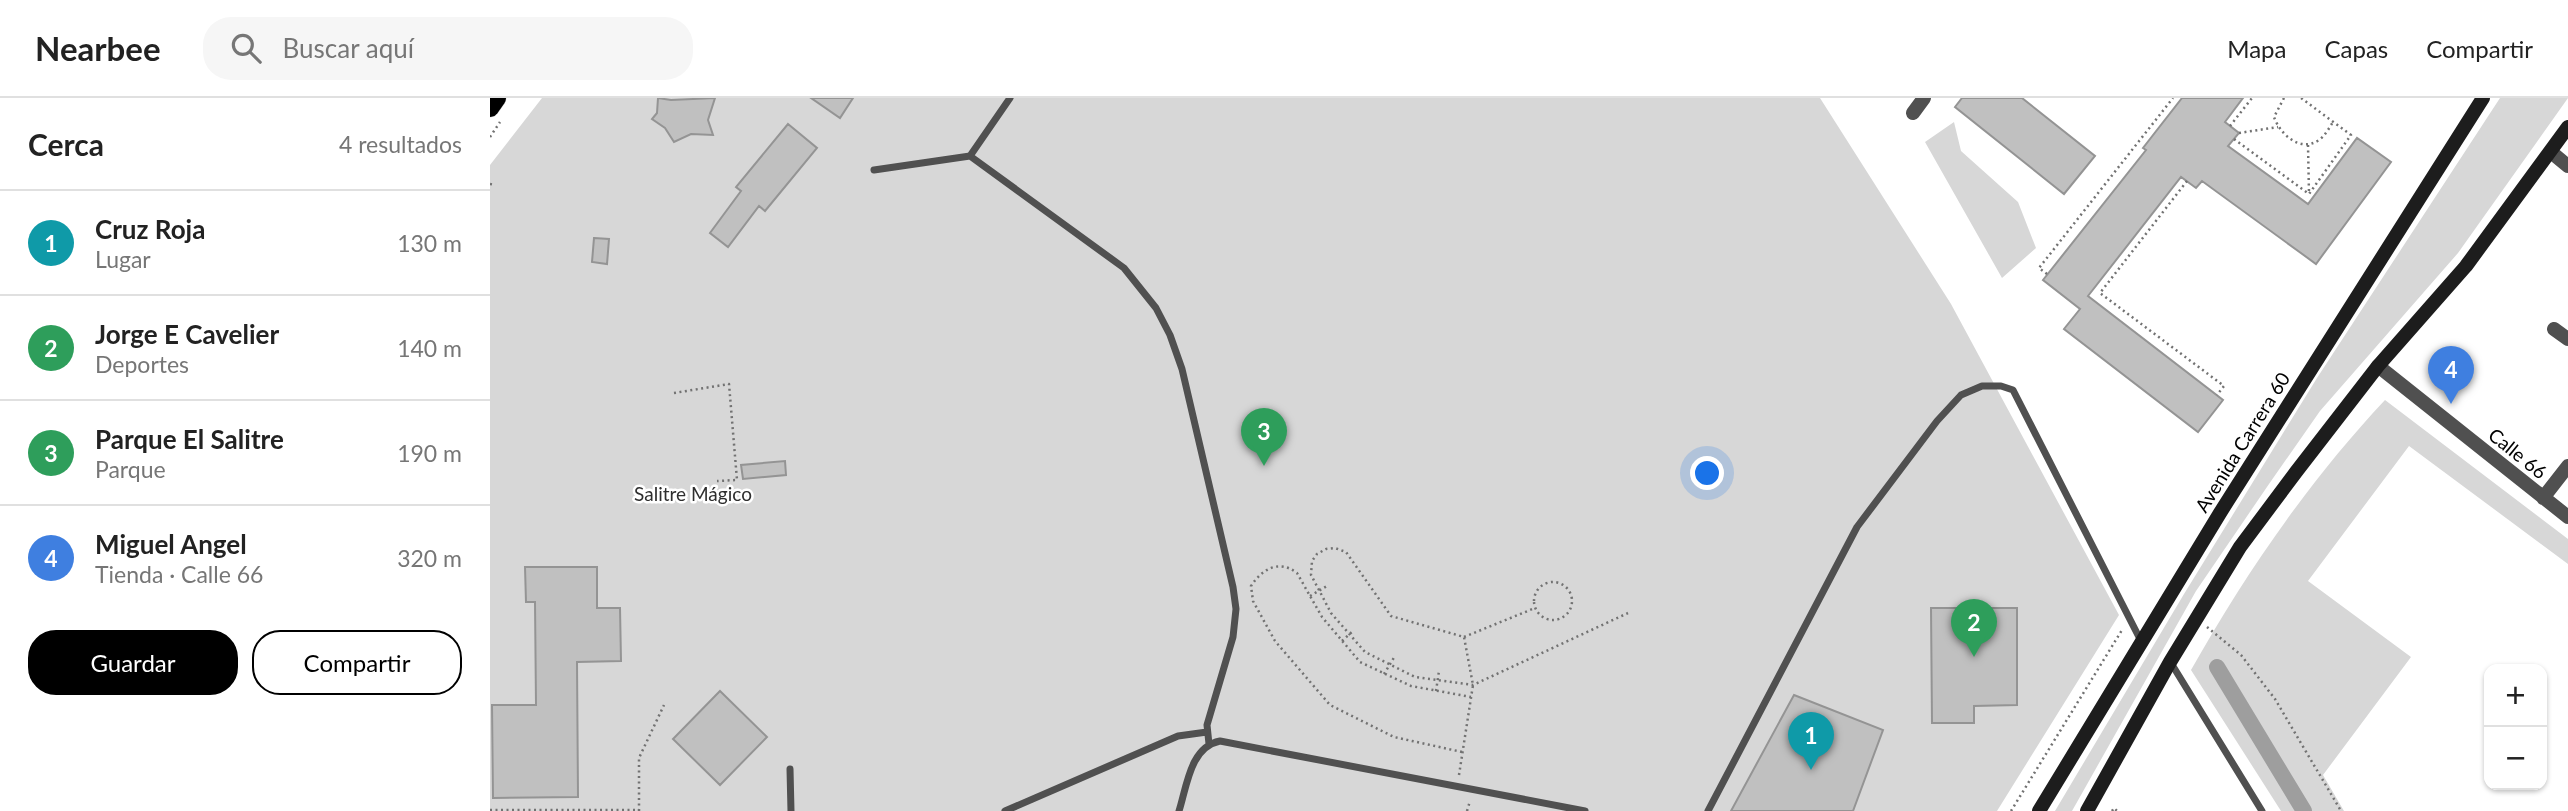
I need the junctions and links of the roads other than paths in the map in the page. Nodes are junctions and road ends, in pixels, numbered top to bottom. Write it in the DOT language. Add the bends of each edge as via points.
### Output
graph roads {
  1 [pos="497,98"];
  2 [pos="1010,98"];
  3 [pos="1924,98"];
  4 [pos="2483,98"];
  5 [pos="490,108"];
  6 [pos="1913,113"];
  7 [pos="2568,127"];
  8 [pos="2551,152"];
  9 [pos="970,156"];
  10 [pos="2568,166"];
  11 [pos="874,170"];
  12 [pos="2554,329"];
  13 [pos="2568,339"];
  14 [pos="2378,366"];
  15 [pos="2568,466"];
  16 [pos="2543,498"];
  17 [pos="2568,517"];
  18 [pos="2141,641"];
  19 [pos="2170,662"];
  20 [pos="1207,732"];
  21 [pos="1209,744"];
  22 [pos="790,769"];
  23 [pos="791,811"];
  24 [pos="1005,811"];
  25 [pos="1179,811"];
  26 [pos="1585,811"];
  27 [pos="1708,811"];
  28 [pos="2039,811"];
  29 [pos="2087,811"];
  30 [pos="2262,811"];
  1 -- 5 [label="main road"];
  2 -- 9 [label="lane"];
  3 -- 6 [label="street"];
  4 -- 18 [label="main road, Avenida Carrera 60"];
  7 -- 8 [label="main road"];
  8 -- 10 [label="street"];
  8 -- 14 [label="main road" via="2466,266"];
  9 -- 11 [label="lane"];
  9 -- 20 [label="lane" via="1124,268 1156,308 1170,335 1182,369 1236,609 1233,637"];
  12 -- 13 [label="street"];
  14 -- 16 [label="street, Calle 66"];
  14 -- 19 [label="main road" via="2240,547"];
  15 -- 16 [label="street"];
  16 -- 17 [label="street, Calle 66"];
  18 -- 27 [label="lane" via="2012,390 1982,386 1961,395 1937,421 1857,527"];
  18 -- 28 [label="main road, Avenida Carrera 60"];
  19 -- 29 [label="main road"];
  19 -- 30 [label="lane"];
  20 -- 21 [label="lane"];
  20 -- 24 [label="lane" via="1178,736"];
  21 -- 25 [label="lane" via="1195,758"];
  21 -- 26 [label="lane" via="1229,741"];
  22 -- 23 [label="lane"];
}
